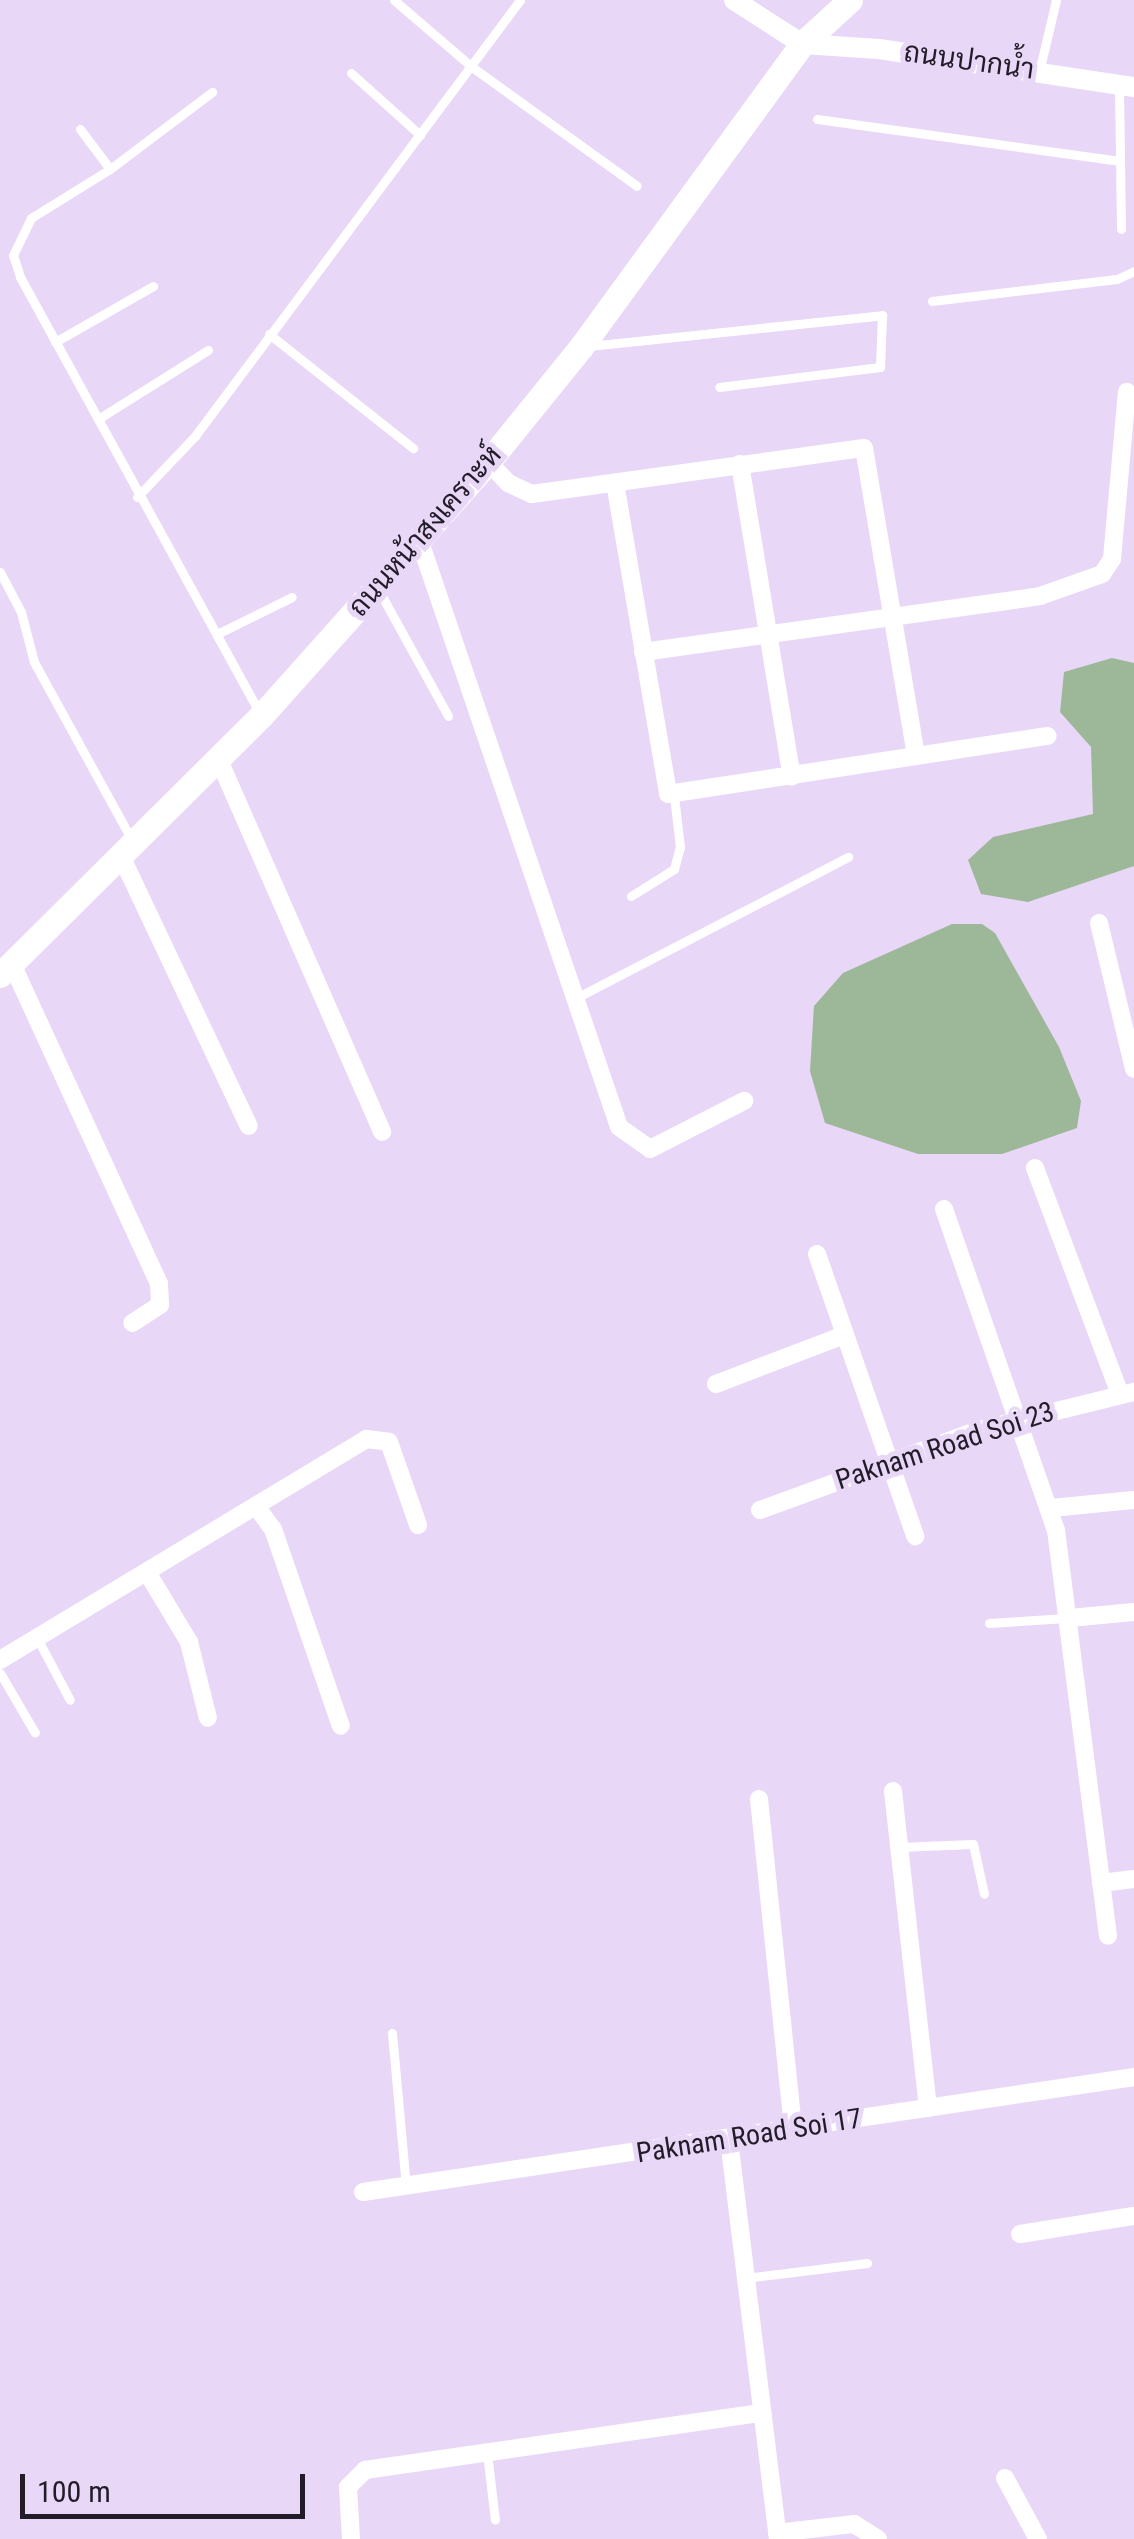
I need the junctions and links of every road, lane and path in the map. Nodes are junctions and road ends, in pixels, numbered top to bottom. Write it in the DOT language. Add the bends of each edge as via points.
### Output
graph roads {
  1 [pos="394,0"];
  2 [pos="520,0"];
  3 [pos="734,0"];
  4 [pos="850,0"];
  5 [pos="1056,0"];
  6 [pos="802,44"];
  7 [pos="472,67"];
  8 [pos="1039,72"];
  9 [pos="350,73"];
  10 [pos="1126,86"];
  11 [pos="212,92"];
  12 [pos="816,119"];
  13 [pos="80,130"];
  14 [pos="420,136"];
  15 [pos="1120,162"];
  16 [pos="110,169"];
  17 [pos="637,186"];
  18 [pos="1121,229"];
  19 [pos="1134,271"];
  20 [pos="154,286"];
  21 [pos="932,301"];
  22 [pos="270,334"];
  23 [pos="54,342"];
  24 [pos="581,347"];
  25 [pos="208,350"];
  26 [pos="719,387"];
  27 [pos="1128,392"];
  28 [pos="98,419"];
  29 [pos="413,448"];
  30 [pos="488,462"];
  31 [pos="740,464"];
  32 [pos="615,483"];
  33 [pos="137,498"];
  34 [pos="418,539"];
  35 [pos="0,572"];
  36 [pos="376,586"];
  37 [pos="292,597"];
  38 [pos="894,614"];
  39 [pos="219,633"];
  40 [pos="770,634"];
  41 [pos="642,652"];
  42 [pos="261,716"];
  43 [pos="448,716"];
  44 [pos="1048,736"];
  45 [pos="916,755"];
  46 [pos="219,760"];
  47 [pos="792,777"];
  48 [pos="674,796"];
  49 [pos="129,853"];
  50 [pos="848,856"];
  51 [pos="632,896"];
  52 [pos="1099,923"];
  53 [pos="6,969"];
  54 [pos="571,1000"];
  55 [pos="1134,1069"];
  56 [pos="744,1101"];
  57 [pos="249,1126"];
  58 [pos="382,1132"];
  59 [pos="1035,1168"];
  60 [pos="944,1209"];
  61 [pos="817,1254"];
  62 [pos="132,1323"];
  63 [pos="844,1335"];
  64 [pos="716,1384"];
  65 [pos="1127,1393"];
  66 [pos="1020,1418"];
  67 [pos="888,1463"];
  68 [pos="1134,1500"];
  69 [pos="256,1506"];
  70 [pos="1051,1508"];
  71 [pos="760,1510"];
  72 [pos="418,1525"];
  73 [pos="915,1536"];
  74 [pos="147,1572"];
  75 [pos="1134,1612"];
  76 [pos="1070,1618"];
  77 [pos="989,1623"];
  78 [pos="37,1638"];
  79 [pos="0,1660"];
  80 [pos="0,1672"];
  81 [pos="70,1700"];
  82 [pos="208,1718"];
  83 [pos="341,1726"];
  84 [pos="35,1733"];
  85 [pos="893,1791"];
  86 [pos="760,1799"];
  87 [pos="899,1846"];
  88 [pos="1134,1879"];
  89 [pos="1101,1882"];
  90 [pos="984,1894"];
  91 [pos="1108,1936"];
  92 [pos="392,2033"];
  93 [pos="1134,2077"];
  94 [pos="928,2108"];
  95 [pos="793,2128"];
  96 [pos="729,2140"];
  97 [pos="406,2187"];
  98 [pos="363,2192"];
  99 [pos="1134,2216"];
  100 [pos="1020,2234"];
  101 [pos="867,2263"];
  102 [pos="745,2278"];
  103 [pos="761,2413"];
  104 [pos="487,2452"];
  105 [pos="1005,2478"];
  106 [pos="495,2520"];
  107 [pos="778,2536"];
  108 [pos="350,2539"];
  109 [pos="878,2539"];
  110 [pos="1038,2539"];
  1 -- 7 [label="lane"];
  2 -- 7 [label="lane"];
  3 -- 6 [label="street"];
  4 -- 6 [label="main road, ถนนหน้าสงเคราะห์"];
  5 -- 8 [label="lane"];
  6 -- 8 [label="street, ถนนปากน้ำ"];
  6 -- 24 [label="main road, ถนนหน้าสงเคราะห์"];
  7 -- 14 [label="lane"];
  7 -- 17 [label="lane"];
  8 -- 10 [label="street, ถนนปากน้ำ"];
  9 -- 14 [label="lane"];
  10 -- 15 [label="lane"];
  11 -- 16 [label="lane"];
  12 -- 15 [label="lane"];
  13 -- 16 [label="lane"];
  14 -- 22 [label="lane"];
  15 -- 18 [label="lane"];
  16 -- 23 [label="lane" via="31,218 17,236 20,277"];
  19 -- 21 [label="lane" via="1117,279"];
  20 -- 23 [label="lane"];
  22 -- 29 [label="lane"];
  22 -- 33 [label="lane" via="195,436"];
  23 -- 28 [label="lane"];
  24 -- 26 [label="lane" via="882,315 880,367"];
  24 -- 30 [label="main road, ถนนหน้าสงเคราะห์"];
  25 -- 28 [label="lane"];
  27 -- 38 [label="street" via="1112,559 1102,574 1040,596"];
  28 -- 33 [label="lane"];
  30 -- 32 [label="street" via="532,494"];
  30 -- 34 [label="main road, ถนนหน้าสงเคราะห์"];
  31 -- 32 [label="street"];
  31 -- 38 [label="street" via="864,448"];
  31 -- 40 [label="street"];
  32 -- 41 [label="street"];
  33 -- 39 [label="lane"];
  34 -- 36 [label="main road, ถนนหน้าสงเคราะห์"];
  34 -- 54 [label="street"];
  35 -- 49 [label="lane" via="21,612 34,662"];
  36 -- 42 [label="main road, ถนนหน้าสงเคราะห์"];
  36 -- 43 [label="lane"];
  37 -- 39 [label="lane"];
  38 -- 40 [label="street"];
  38 -- 45 [label="street"];
  39 -- 42 [label="lane"];
  40 -- 41 [label="street"];
  40 -- 47 [label="street"];
  41 -- 48 [label="street" via="664,788"];
  42 -- 46 [label="main road, ถนนหน้าสงเคราะห์"];
  44 -- 45 [label="street"];
  45 -- 47 [label="street"];
  46 -- 49 [label="main road, ถนนหน้าสงเคราะห์"];
  46 -- 58 [label="street"];
  47 -- 48 [label="street"];
  48 -- 51 [label="lane" via="680,847 674,870"];
  49 -- 53 [label="main road, ถนนหน้าสงเคราะห์"];
  49 -- 57 [label="street"];
  50 -- 54 [label="lane"];
  52 -- 55 [label="street"];
  53 -- 62 [label="street" via="160,1284 160,1305"];
  54 -- 56 [label="street" via="612,1115 633,1142 664,1145"];
  59 -- 65 [label="street"];
  60 -- 66 [label="street"];
  61 -- 63 [label="street"];
  63 -- 64 [label="street"];
  63 -- 67 [label="street"];
  65 -- 66 [label="street, Paknam Road Soi 23"];
  66 -- 67 [label="street, Paknam Road Soi 23"];
  66 -- 70 [label="street"];
  67 -- 71 [label="street, Paknam Road Soi 23"];
  67 -- 73 [label="street"];
  68 -- 70 [label="street"];
  69 -- 72 [label="street" via="340,1452 384,1438"];
  69 -- 74 [label="street"];
  69 -- 83 [label="street" via="272,1529"];
  70 -- 76 [label="street"];
  74 -- 78 [label="street"];
  74 -- 82 [label="street" via="189,1642"];
  75 -- 76 [label="street"];
  76 -- 77 [label="lane"];
  76 -- 89 [label="street"];
  78 -- 79 [label="street"];
  78 -- 81 [label="lane"];
  80 -- 84 [label="lane"];
  85 -- 87 [label="street"];
  86 -- 95 [label="street"];
  87 -- 90 [label="lane" via="973,1844"];
  87 -- 94 [label="street"];
  88 -- 89 [label="street"];
  89 -- 91 [label="street"];
  92 -- 97 [label="lane"];
  93 -- 94 [label="street, Paknam Road Soi 17"];
  94 -- 95 [label="street, Paknam Road Soi 17"];
  95 -- 96 [label="street, Paknam Road Soi 17"];
  96 -- 97 [label="street, Paknam Road Soi 17"];
  96 -- 102 [label="street"];
  97 -- 98 [label="street, Paknam Road Soi 17"];
  99 -- 100 [label="street"];
  101 -- 102 [label="lane"];
  102 -- 103 [label="street"];
  103 -- 104 [label="street"];
  103 -- 107 [label="street"];
  104 -- 106 [label="lane"];
  104 -- 108 [label="street" via="356,2475 348,2487"];
  105 -- 110 [label="street"];
  107 -- 109 [label="street" via="854,2524"];
}
